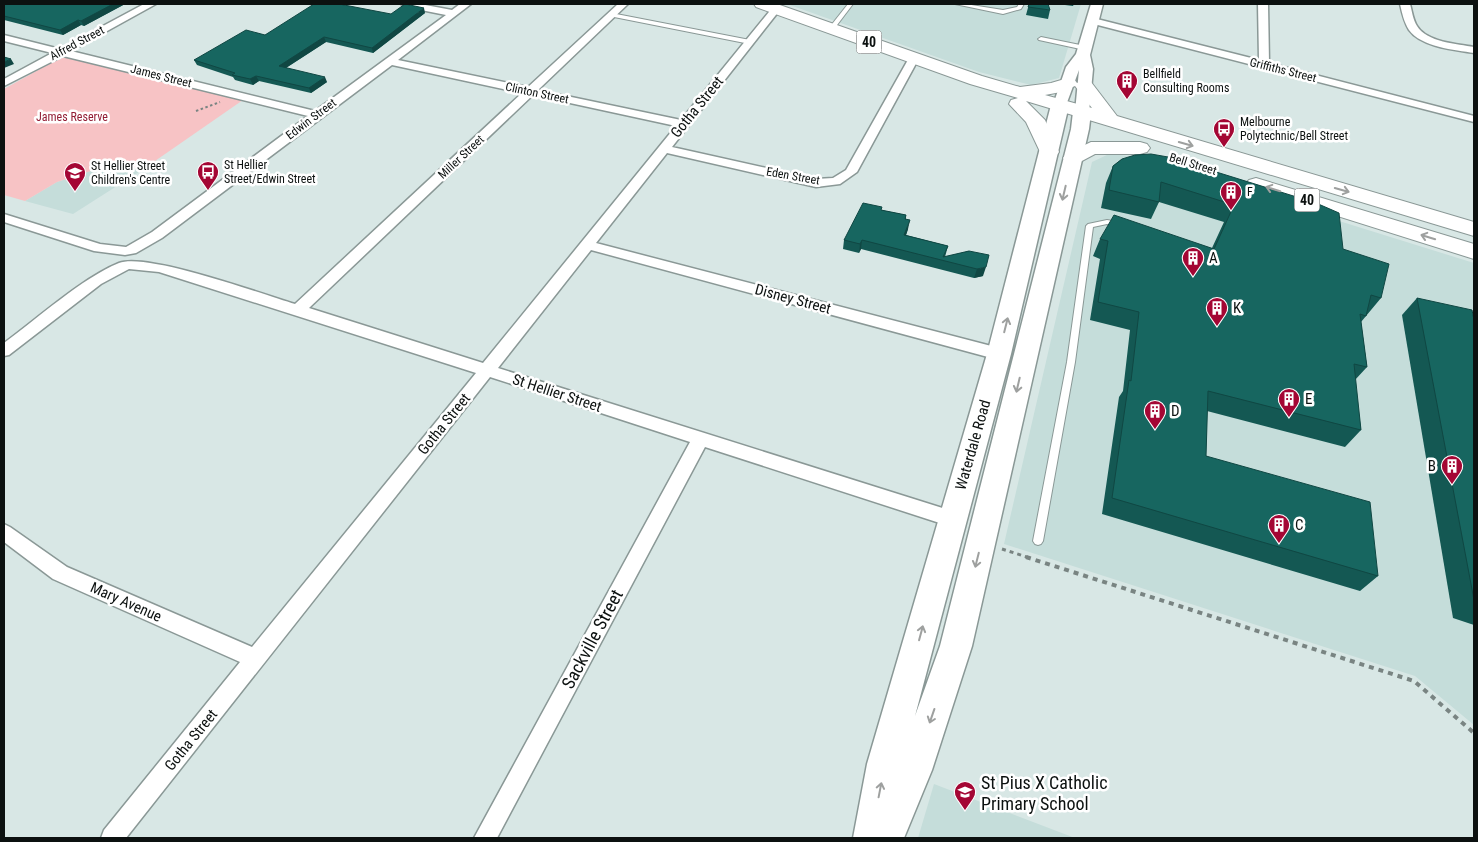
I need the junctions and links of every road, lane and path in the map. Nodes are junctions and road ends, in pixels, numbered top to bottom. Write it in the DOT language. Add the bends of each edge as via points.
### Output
graph roads {
  1 [pos="151,4"];
  2 [pos="406,4"];
  3 [pos="466,4"];
  4 [pos="623,4"];
  5 [pos="850,4"];
  6 [pos="958,4"];
  7 [pos="1021,4"];
  8 [pos="1098,4"];
  9 [pos="1263,4"];
  10 [pos="1405,4"];
  11 [pos="769,6"];
  12 [pos="453,13"];
  13 [pos="611,15"];
  14 [pos="1093,21"];
  15 [pos="832,28"];
  16 [pos="4,38"];
  17 [pos="1042,39"];
  18 [pos="750,42"];
  19 [pos="1474,50"];
  20 [pos="62,52"];
  21 [pos="1084,52"];
  22 [pos="914,58"];
  23 [pos="390,61"];
  24 [pos="1264,65"];
  25 [pos="4,83"];
  26 [pos="1076,84"];
  27 [pos="530,91"];
  28 [pos="1019,98"];
  29 [pos="221,101"];
  30 [pos="196,111"];
  31 [pos="318,115"];
  32 [pos="1069,116"];
  33 [pos="1474,119"];
  34 [pos="1111,121"];
  35 [pos="683,124"];
  36 [pos="1140,148"];
  37 [pos="664,149"];
  38 [pos="1061,155"];
  39 [pos="4,218"];
  40 [pos="1132,226"];
  41 [pos="1474,229"];
  42 [pos="157,235"];
  43 [pos="588,245"];
  44 [pos="99,248"];
  45 [pos="1474,252"];
  46 [pos="128,258"];
  47 [pos="298,310"];
  48 [pos="4,351"];
  49 [pos="999,354"];
  50 [pos="487,370"];
  51 [pos="700,440"];
  52 [pos="952,519"];
  53 [pos="4,532"];
  54 [pos="989,538"];
  55 [pos="1038,541"];
  56 [pos="256,659"];
  57 [pos="1474,733"];
  58 [pos="112,838"];
  59 [pos="485,838"];
  60 [pos="871,838"];
  61 [pos="886,838"];
  1 -- 20 [label="street, Alfred Street"];
  2 -- 12 [label="street"];
  3 -- 12 [label="street, Edwin Street"];
  4 -- 13 [label="street, Miller Street"];
  5 -- 15 [label="lane"];
  6 -- 7 [label="lane" via="1003,12 1019,8"];
  8 -- 14 [label="street, Waterdale Road"];
  9 -- 24 [label="street"];
  10 -- 19 [label="street" via="1412,27 1418,34"];
  11 -- 15 [label="highway, Bell Street / 40"];
  11 -- 18 [label="street, Gotha Street"];
  12 -- 23 [label="street, Edwin Street"];
  13 -- 18 [label="lane"];
  13 -- 27 [label="street, Miller Street"];
  14 -- 21 [label="street, Waterdale Road"];
  14 -- 24 [label="street, Griffiths Street"];
  15 -- 22 [label="highway, Bell Street / 40"];
  16 -- 20 [label="street, James Street"];
  17 -- 21 [label="lane"];
  18 -- 35 [label="street, Gotha Street"];
  20 -- 25 [label="street, Alfred Street"];
  20 -- 31 [label="street, James Street"];
  21 -- 26 [label="street, Waterdale Road" via="1086,70"];
  22 -- 28 [label="highway, Bell Street / 40"];
  22 -- 37 [label="street, Eden Street" via="851,172 836,181 816,182"];
  23 -- 27 [label="street, Clinton Street"];
  23 -- 31 [label="street, Edwin Street"];
  24 -- 33 [label="street, Griffiths Street"];
  26 -- 28 [label="highway"];
  26 -- 32 [label="street, Waterdale Road"];
  26 -- 32 [label="street, Waterdale Road"];
  26 -- 34 [label="highway"];
  27 -- 35 [label="street, Clinton Street"];
  27 -- 47 [label="street, Miller Street"];
  28 -- 32 [label="highway, Bell Street / 40"];
  28 -- 38 [label="highway"];
  29 -- 30 [label="path" via="213,107"];
  31 -- 42 [label="street, Edwin Street"];
  32 -- 34 [label="highway, Bell Street / 40"];
  32 -- 36 [label="highway, Bell Street / 40"];
  32 -- 38 [label="main road, Waterdale Road"];
  34 -- 41 [label="highway, Bell Street / 40, one-way"];
  35 -- 37 [label="street, Gotha Street"];
  36 -- 38 [label="highway" via="1091,148"];
  45 -- 36 [label="highway, Bell Street / 40, one-way"];
  37 -- 43 [label="street, Gotha Street"];
  49 -- 38 [label="main road, Waterdale Road, one-way"];
  38 -- 54 [label="main road, Waterdale Road, one-way"];
  39 -- 44 [label="street, St Hellier Street"];
  40 -- 55 [label="lane" via="1107,222 1090,226 1071,362"];
  42 -- 46 [label="street, Edwin Street"];
  43 -- 49 [label="street, Disney Street"];
  43 -- 50 [label="street, Gotha Street"];
  44 -- 46 [label="street, St Hellier Street"];
  46 -- 47 [label="street, St Hellier Street"];
  46 -- 48 [label="street, Edwin Street"];
  47 -- 50 [label="street, St Hellier Street"];
  49 -- 52 [label="main road, Waterdale Road"];
  50 -- 51 [label="street, St Hellier Street"];
  50 -- 56 [label="street, Gotha Street"];
  51 -- 52 [label="street, St Hellier Street"];
  51 -- 59 [label="street, Sackville Street"];
  52 -- 54 [label="main road"];
  60 -- 52 [label="main road, Waterdale Road, one-way" via="885,764"];
  53 -- 56 [label="street, Mary Avenue" via="60,573"];
  54 -- 57 [label="path" via="1414,681"];
  54 -- 61 [label="main road, Waterdale Road, one-way" via="914,770"];
  56 -- 58 [label="street, Gotha Street"];
}
